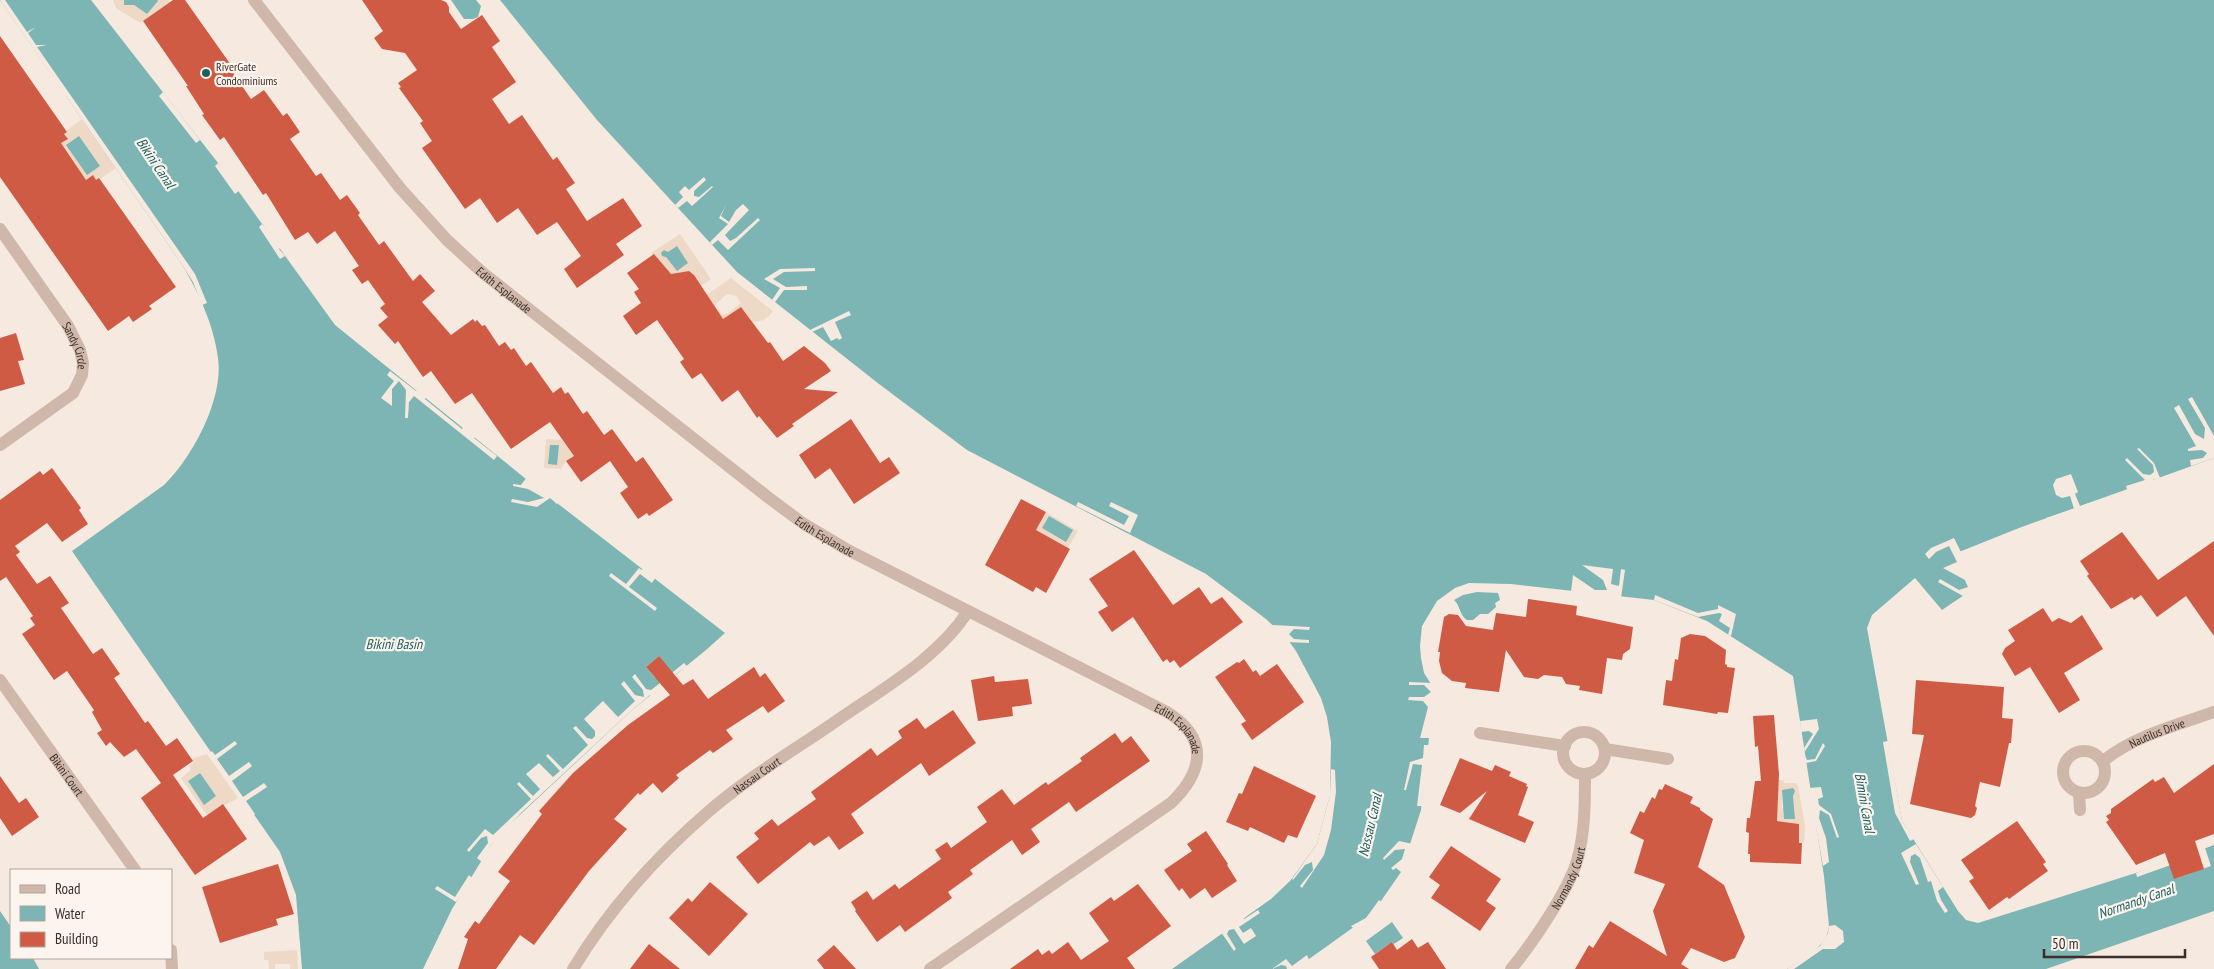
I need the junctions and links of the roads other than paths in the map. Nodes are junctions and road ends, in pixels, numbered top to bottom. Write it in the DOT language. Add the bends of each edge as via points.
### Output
graph roads {
  1 [pos="254,0"];
  2 [pos="0,229"];
  3 [pos="0,445"];
  4 [pos="968,611"];
  5 [pos="0,680"];
  6 [pos="2214,712"];
  7 [pos="1480,733"];
  8 [pos="1565,746"];
  9 [pos="1605,749"];
  10 [pos="1668,759"];
  11 [pos="2103,762"];
  12 [pos="1585,774"];
  13 [pos="2080,792"];
  14 [pos="2080,810"];
  15 [pos="133,869"];
  16 [pos="573,969"];
  17 [pos="930,969"];
  18 [pos="1511,969"];
  1 -- 4 [label="street, Edith Esplanade" via="400,188 447,240 481,271 804,524"];
  2 -- 3 [label="street, Sandy Circle" via="68,326 83,363 82,375 73,393"];
  4 -- 16 [label="street, Nassau Court" via="958,627 930,655 728,797 686,831 626,896"];
  4 -- 17 [label="street, Edith Esplanade" via="1174,717 1192,734 1197,758 1190,782 1171,803"];
  5 -- 15 [label="street, Bikini Court"];
  6 -- 11 [label="street, Nautilus Drive" via="2132,743"];
  7 -- 8 [label="street"];
  8 -- 9 [label="street" via="1571,737 1584,732 1598,737"];
  8 -- 12 [label="street" via="1566,764"];
  9 -- 10 [label="street"];
  9 -- 12 [label="street" via="1603,763"];
  11 -- 13 [label="street" via="2105,776 2102,783 2091,792"];
  11 -- 13 [label="street" via="2085,750 2077,751 2066,760 2063,767 2065,782 2069,788"];
  12 -- 18 [label="street, Normandy Court" via="1582,835 1576,864 1541,927"];
  13 -- 14 [label="street"];
}
